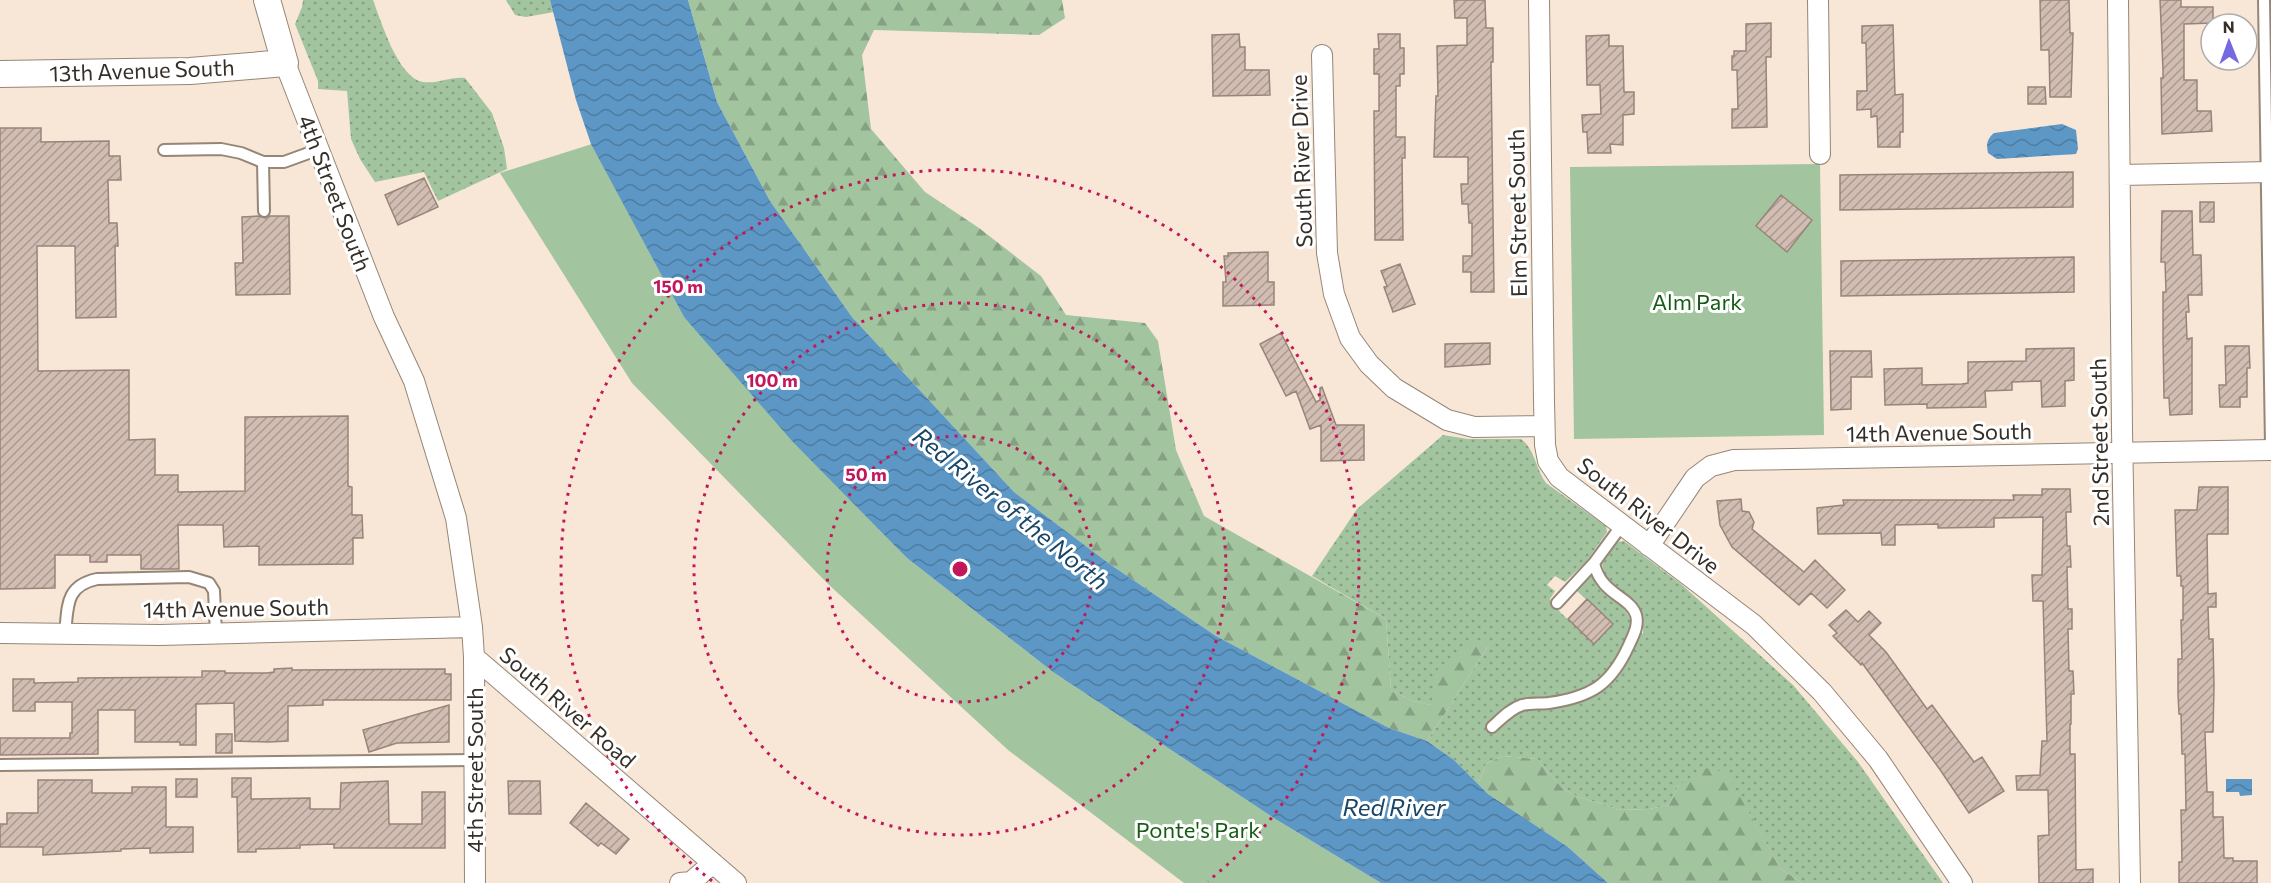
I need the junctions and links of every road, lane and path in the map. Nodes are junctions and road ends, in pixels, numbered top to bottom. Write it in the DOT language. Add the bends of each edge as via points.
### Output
graph roads {
  1 [pos="267,0"];
  2 [pos="1539,0"];
  3 [pos="1818,0"];
  4 [pos="2118,0"];
  5 [pos="2264,0"];
  6 [pos="1322,55"];
  7 [pos="285,63"];
  8 [pos="0,74"];
  9 [pos="164,150"];
  10 [pos="317,150"];
  11 [pos="1820,154"];
  12 [pos="263,162"];
  13 [pos="2269,172"];
  14 [pos="2121,176"];
  15 [pos="264,211"];
  16 [pos="414,381"];
  17 [pos="1544,426"];
  18 [pos="2271,444"];
  19 [pos="2271,450"];
  20 [pos="2122,453"];
  21 [pos="1622,525"];
  22 [pos="1649,546"];
  23 [pos="1594,563"];
  24 [pos="1557,603"];
  25 [pos="472,627"];
  26 [pos="0,633"];
  27 [pos="65,634"];
  28 [pos="216,634"];
  29 [pos="474,657"];
  30 [pos="1492,727"];
  31 [pos="474,760"];
  32 [pos="0,765"];
  33 [pos="713,863"];
  34 [pos="475,883"];
  35 [pos="680,883"];
  36 [pos="736,883"];
  37 [pos="1962,883"];
  38 [pos="2130,883"];
  1 -- 7 [label="street, 4th Street South"];
  2 -- 17 [label="street, Elm Street South"];
  3 -- 11 [label="street"];
  4 -- 14 [label="street, 2nd Street South"];
  5 -- 13 [label="lane"];
  6 -- 17 [label="street, South River Drive" via="1327,253 1334,294 1350,338 1394,388 1447,420 1474,427"];
  7 -- 8 [label="street, 13th Avenue South" via="190,71"];
  7 -- 10 [label="street, 4th Street South"];
  9 -- 12 [label="lane" via="221,149"];
  10 -- 12 [label="lane" via="284,162"];
  10 -- 16 [label="street, 4th Street South"];
  12 -- 15 [label="lane"];
  13 -- 14 [label="street"];
  13 -- 18 [label="lane"];
  14 -- 20 [label="street, 2nd Street South"];
  16 -- 25 [label="street, South River Road" via="456,518"];
  17 -- 21 [label="street, South River Drive" via="1548,461 1559,477"];
  19 -- 20 [label="street, 14th Avenue South"];
  20 -- 22 [label="street, 14th Avenue South" via="1734,460 1711,466 1695,478"];
  20 -- 38 [label="street, 2nd Street South"];
  21 -- 22 [label="street, South River Drive"];
  21 -- 23 [label="lane"];
  22 -- 37 [label="street, South River Drive" via="1754,625 1822,692 1878,759"];
  23 -- 24 [label="lane"];
  23 -- 30 [label="lane" via="1603,585 1632,608 1636,616 1636,629 1620,663 1591,692 1573,699 1523,705"];
  25 -- 28 [label="street, 14th Avenue South"];
  25 -- 29 [label="street, South River Road"];
  26 -- 27 [label="street, 14th Avenue South"];
  27 -- 28 [label="street, 14th Avenue South"];
  27 -- 28 [label="lane" via="70,598 83,582 189,577 209,583 214,591"];
  29 -- 31 [label="street, 4th Street South"];
  29 -- 33 [label="street, South River Road"];
  31 -- 32 [label="lane"];
  31 -- 34 [label="street, 4th Street South"];
  33 -- 35 [label="street" via="691,882"];
  33 -- 36 [label="street, South River Road"];
}
